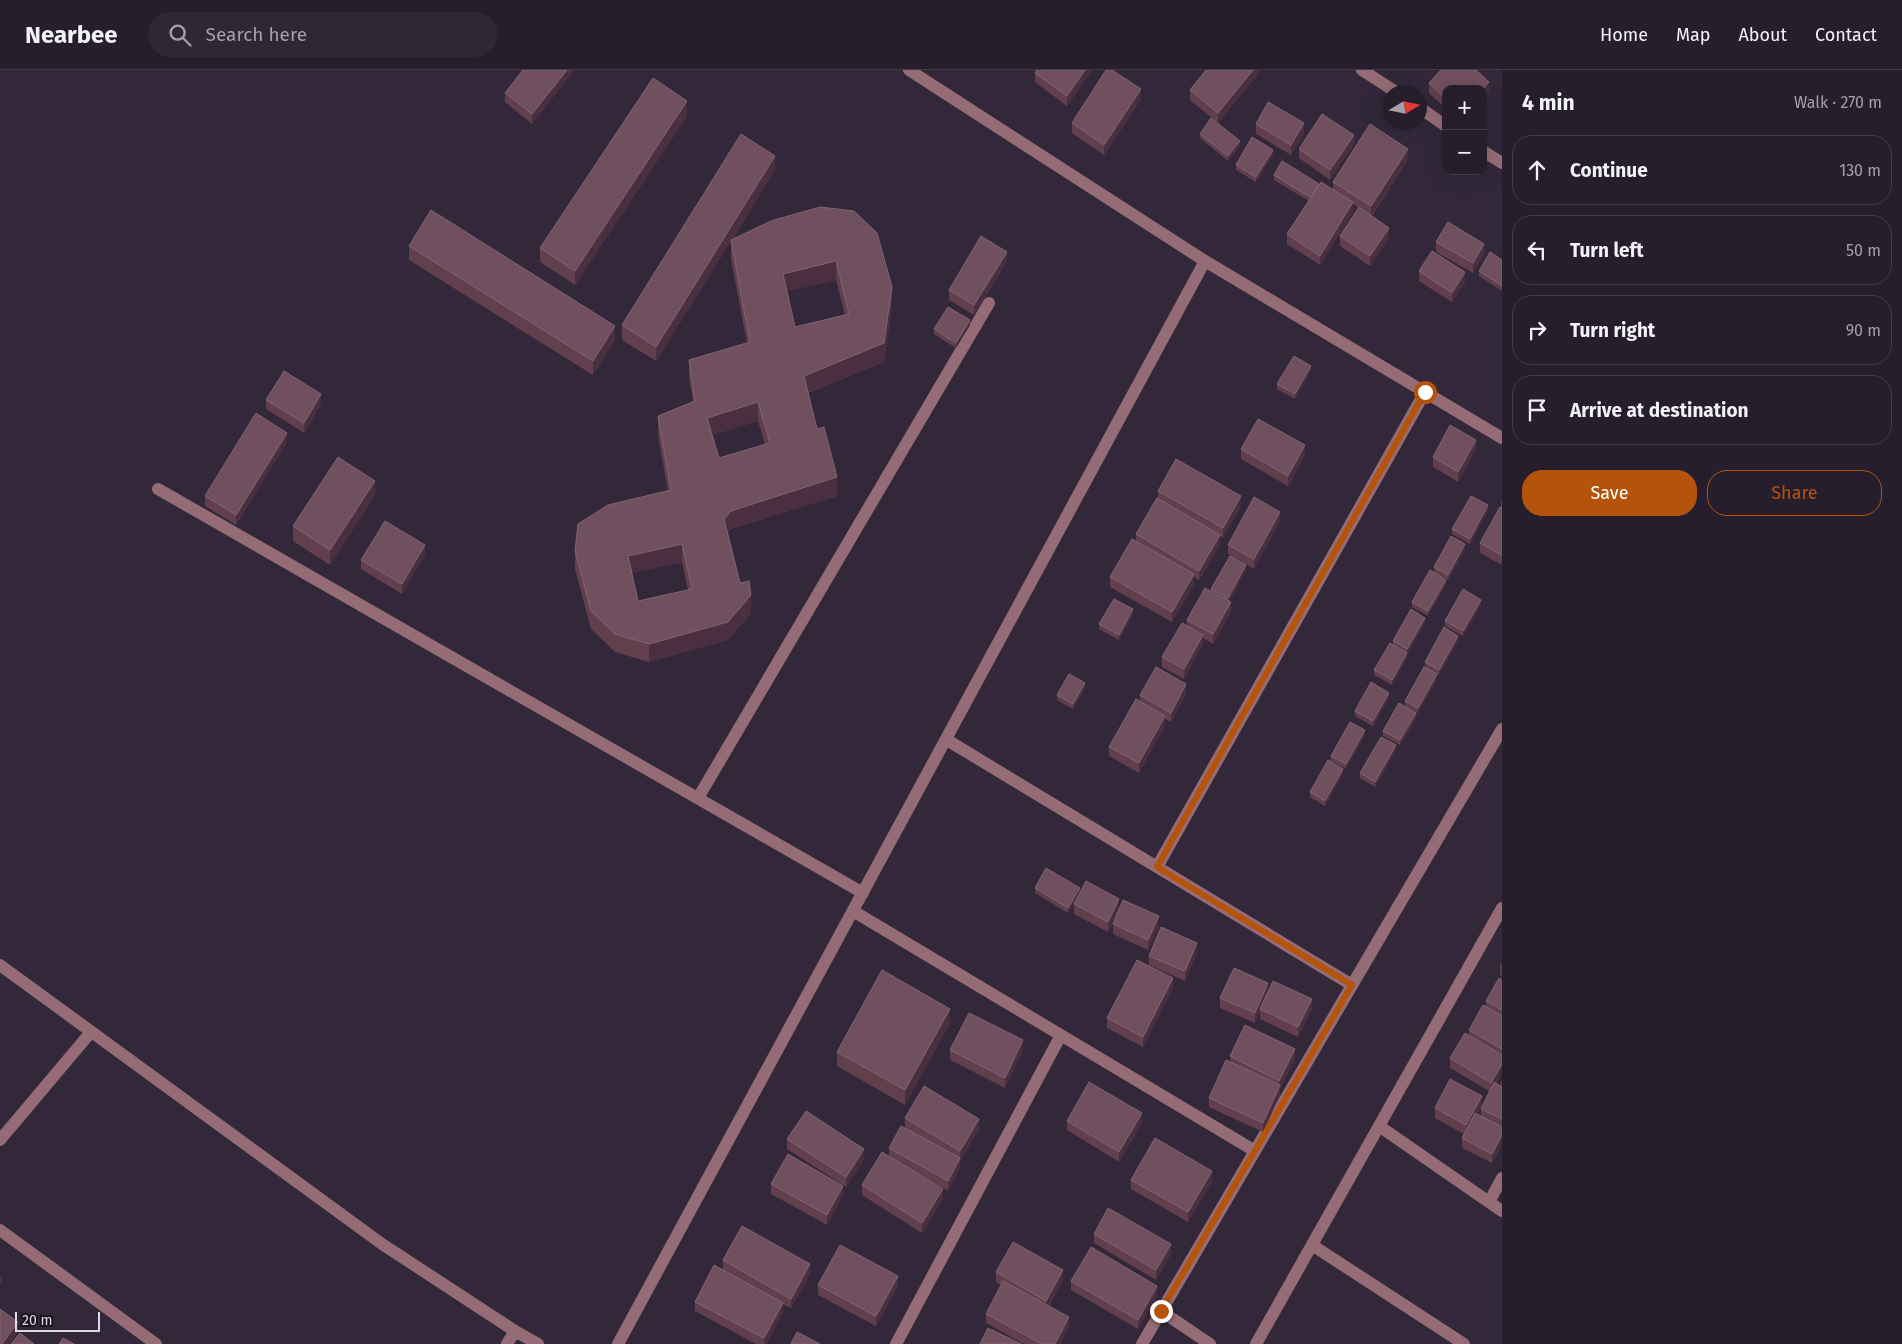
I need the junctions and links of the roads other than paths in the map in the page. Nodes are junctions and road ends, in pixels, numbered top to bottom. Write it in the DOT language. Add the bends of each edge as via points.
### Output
graph roads {
  1 [pos="911,71"];
  2 [pos="1368,72"];
  3 [pos="1386,85"];
  4 [pos="1427,113"];
  5 [pos="1442,123"];
  6 [pos="1487,153"];
  7 [pos="1502,163"];
  8 [pos="1205,261"];
  9 [pos="990,304"];
  10 [pos="1425,392"];
  11 [pos="1502,438"];
  12 [pos="158,489"];
  13 [pos="1502,729"];
  14 [pos="947,740"];
  15 [pos="698,798"];
  16 [pos="1157,867"];
  17 [pos="863,892"];
  18 [pos="1502,908"];
  19 [pos="853,911"];
  20 [pos="0,965"];
  21 [pos="1352,985"];
  22 [pos="91,1032"];
  23 [pos="1061,1035"];
  24 [pos="1379,1126"];
  25 [pos="0,1140"];
  26 [pos="1255,1151"];
  27 [pos="1502,1178"];
  28 [pos="1488,1202"];
  29 [pos="1502,1211"];
  30 [pos="0,1230"];
  31 [pos="1312,1245"];
  32 [pos="1161,1311"];
  33 [pos="516,1332"];
  34 [pos="156,1344"];
  35 [pos="507,1344"];
  36 [pos="538,1344"];
  37 [pos="618,1344"];
  38 [pos="896,1344"];
  39 [pos="1142,1344"];
  40 [pos="1210,1344"];
  41 [pos="1256,1344"];
  42 [pos="1464,1344"];
  1 -- 8 [label="street"];
  2 -- 3 [label="street"];
  4 -- 5 [label="street"];
  6 -- 7 [label="street"];
  8 -- 10 [label="street"];
  8 -- 14 [label="street"];
  9 -- 15 [label="street"];
  10 -- 11 [label="street"];
  10 -- 16 [label="street"];
  12 -- 15 [label="street"];
  13 -- 21 [label="street"];
  14 -- 16 [label="street"];
  14 -- 17 [label="street"];
  15 -- 17 [label="street"];
  16 -- 21 [label="street"];
  17 -- 19 [label="street"];
  18 -- 24 [label="street"];
  19 -- 23 [label="street"];
  19 -- 37 [label="street"];
  20 -- 22 [label="street"];
  21 -- 26 [label="street"];
  22 -- 25 [label="street"];
  22 -- 33 [label="street" via="382,1244"];
  23 -- 26 [label="street"];
  23 -- 38 [label="street"];
  24 -- 28 [label="street"];
  24 -- 31 [label="street"];
  26 -- 32 [label="street"];
  27 -- 28 [label="street"];
  28 -- 29 [label="street"];
  30 -- 34 [label="street"];
  31 -- 41 [label="street"];
  31 -- 42 [label="street"];
  32 -- 39 [label="street"];
  32 -- 40 [label="street"];
  33 -- 35 [label="street"];
  33 -- 36 [label="street"];
}
